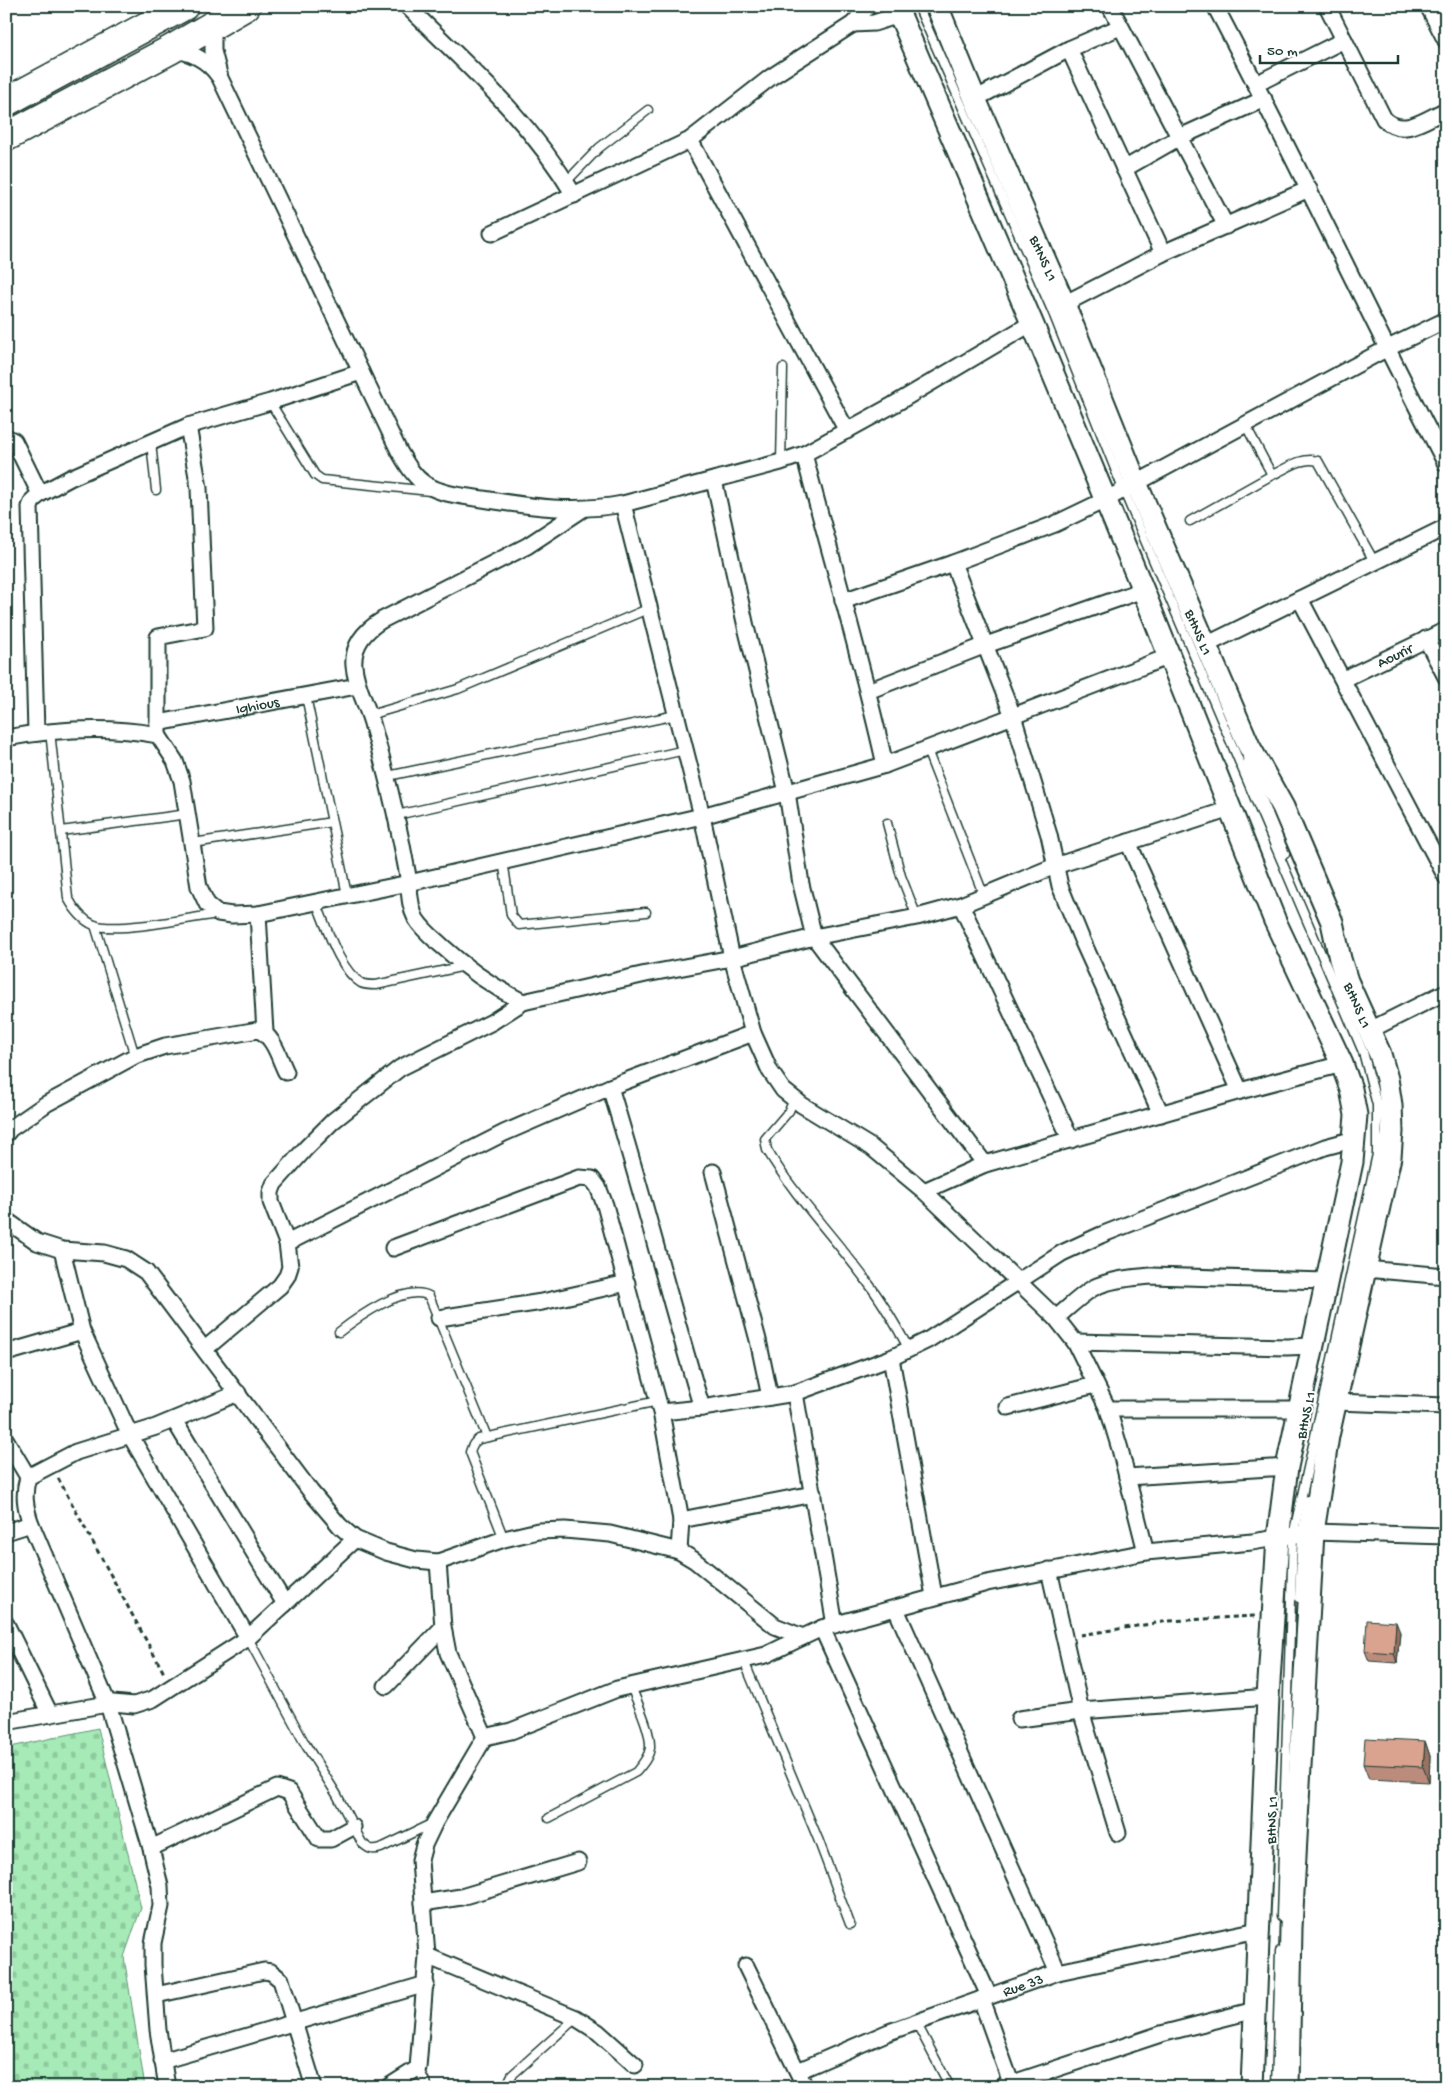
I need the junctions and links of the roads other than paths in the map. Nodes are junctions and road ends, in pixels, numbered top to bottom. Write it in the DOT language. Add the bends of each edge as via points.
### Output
graph roads {
  1 [pos="184,6"];
  2 [pos="246,6"];
  3 [pos="407,6"];
  4 [pos="868,6"];
  5 [pos="1110,6"];
  6 [pos="1215,6"];
  7 [pos="1327,6"];
  8 [pos="1428,6"];
  9 [pos="922,8"];
  10 [pos="1440,17"];
  11 [pos="213,24"];
  12 [pos="853,24"];
  13 [pos="1120,27"];
  14 [pos="1344,40"];
  15 [pos="1446,41"];
  16 [pos="1069,49"];
  17 [pos="170,50"];
  18 [pos="220,78"];
  19 [pos="1256,84"];
  20 [pos="975,99"];
  21 [pos="1264,99"];
  22 [pos="6,102"];
  23 [pos="648,110"];
  24 [pos="1446,110"];
  25 [pos="6,138"];
  26 [pos="1180,138"];
  27 [pos="690,140"];
  28 [pos="1124,169"];
  29 [pos="570,189"];
  30 [pos="1309,189"];
  31 [pos="1226,226"];
  32 [pos="492,234"];
  33 [pos="1164,254"];
  34 [pos="1064,304"];
  35 [pos="1446,320"];
  36 [pos="1032,323"];
  37 [pos="1386,349"];
  38 [pos="783,368"];
  39 [pos="361,372"];
  40 [pos="270,402"];
  41 [pos="1245,424"];
  42 [pos="188,426"];
  43 [pos="847,431"];
  44 [pos="6,436"];
  45 [pos="151,442"];
  46 [pos="804,454"];
  47 [pos="781,462"];
  48 [pos="1446,464"];
  49 [pos="1272,475"];
  50 [pos="714,480"];
  51 [pos="1124,489"];
  52 [pos="156,490"];
  53 [pos="441,492"];
  54 [pos="40,494"];
  55 [pos="623,504"];
  56 [pos="583,509"];
  57 [pos="1190,521"];
  58 [pos="1446,527"];
  59 [pos="1374,563"];
  60 [pos="953,564"];
  61 [pos="1143,590"];
  62 [pos="1300,599"];
  63 [pos="842,601"];
  64 [pos="650,608"];
  65 [pos="1446,630"];
  66 [pos="1426,639"];
  67 [pos="986,645"];
  68 [pos="1206,645"];
  69 [pos="1170,656"];
  70 [pos="1446,677"];
  71 [pos="1344,679"];
  72 [pos="358,686"];
  73 [pos="868,691"];
  74 [pos="306,696"];
  75 [pos="676,715"];
  76 [pos="370,716"];
  77 [pos="1013,716"];
  78 [pos="158,729"];
  79 [pos="43,732"];
  80 [pos="6,738"];
  81 [pos="685,750"];
  82 [pos="927,750"];
  83 [pos="885,765"];
  84 [pos="388,776"];
  85 [pos="787,792"];
  86 [pos="1230,808"];
  87 [pos="188,814"];
  88 [pos="397,815"];
  89 [pos="702,816"];
  90 [pos="332,822"];
  91 [pos="887,823"];
  92 [pos="61,831"];
  93 [pos="1128,842"];
  94 [pos="193,843"];
  95 [pos="503,860"];
  96 [pos="1055,866"];
  97 [pos="1445,874"];
  98 [pos="409,883"];
  99 [pos="347,896"];
  100 [pos="984,896"];
  101 [pos="316,902"];
  102 [pos="962,905"];
  103 [pos="646,912"];
  104 [pos="218,914"];
  105 [pos="258,914"];
  106 [pos="917,917"];
  107 [pos="95,925"];
  108 [pos="814,937"];
  109 [pos="732,958"];
  110 [pos="465,966"];
  111 [pos="1446,992"];
  112 [pos="523,1002"];
  113 [pos="1370,1030"];
  114 [pos="265,1032"];
  115 [pos="753,1033"];
  116 [pos="134,1056"];
  117 [pos="1342,1064"];
  118 [pos="286,1072"];
  119 [pos="610,1087"];
  120 [pos="1240,1091"];
  121 [pos="794,1099"];
  122 [pos="1161,1114"];
  123 [pos="6,1134"];
  124 [pos="1355,1139"];
  125 [pos="1071,1140"];
  126 [pos="985,1164"];
  127 [pos="713,1172"];
  128 [pos="924,1191"];
  129 [pos="6,1220"];
  130 [pos="287,1243"];
  131 [pos="393,1248"];
  132 [pos="62,1250"];
  133 [pos="1365,1269"];
  134 [pos="1446,1276"];
  135 [pos="1326,1281"];
  136 [pos="1020,1282"];
  137 [pos="627,1283"];
  138 [pos="439,1318"];
  139 [pos="1056,1318"];
  140 [pos="82,1332"];
  141 [pos="338,1332"];
  142 [pos="1075,1342"];
  143 [pos="1312,1346"];
  144 [pos="205,1348"];
  145 [pos="909,1349"];
  146 [pos="6,1353"];
  147 [pos="891,1358"];
  148 [pos="1095,1384"];
  149 [pos="238,1393"];
  150 [pos="795,1393"];
  151 [pos="770,1397"];
  152 [pos="1336,1402"];
  153 [pos="1446,1406"];
  154 [pos="659,1407"];
  155 [pos="1008,1407"];
  156 [pos="702,1408"];
  157 [pos="1108,1409"];
  158 [pos="1299,1409"];
  159 [pos="174,1420"];
  160 [pos="130,1435"];
  161 [pos="487,1437"];
  162 [pos="6,1440"];
  163 [pos="1286,1467"];
  164 [pos="28,1477"];
  165 [pos="1128,1477"];
  166 [pos="813,1494"];
  167 [pos="681,1520"];
  168 [pos="31,1524"];
  169 [pos="6,1532"];
  170 [pos="1297,1535"];
  171 [pos="1446,1536"];
  172 [pos="355,1539"];
  173 [pos="504,1539"];
  174 [pos="679,1551"];
  175 [pos="1146,1552"];
  176 [pos="438,1562"];
  177 [pos="1050,1570"];
  178 [pos="934,1596"];
  179 [pos="285,1604"];
  180 [pos="896,1609"];
  181 [pos="6,1624"];
  182 [pos="443,1627"];
  183 [pos="828,1627"];
  184 [pos="803,1637"];
  185 [pos="248,1638"];
  186 [pos="744,1661"];
  187 [pos="386,1686"];
  188 [pos="631,1686"];
  189 [pos="1268,1697"];
  190 [pos="108,1704"];
  191 [pos="1081,1711"];
  192 [pos="50,1714"];
  193 [pos="1019,1720"];
  194 [pos="6,1722"];
  195 [pos="485,1737"];
  196 [pos="549,1818"];
  197 [pos="435,1822"];
  198 [pos="354,1826"];
  199 [pos="1118,1833"];
  200 [pos="151,1848"];
  201 [pos="578,1862"];
  202 [pos="423,1903"];
  203 [pos="850,1924"];
  204 [pos="1281,1928"];
  205 [pos="1258,1930"];
  206 [pos="1280,1938"];
  207 [pos="427,1956"];
  208 [pos="746,1966"];
  209 [pos="1058,1972"];
  210 [pos="426,1984"];
  211 [pos="156,1995"];
  212 [pos="985,1997"];
  213 [pos="1255,2010"];
  214 [pos="576,2018"];
  215 [pos="916,2022"];
  216 [pos="295,2023"];
  217 [pos="162,2061"];
  218 [pos="635,2064"];
  219 [pos="418,2068"];
  220 [pos="798,2071"];
  221 [pos="1031,2082"];
  222 [pos="1006,2085"];
  223 [pos="167,2087"];
  224 [pos="314,2087"];
  225 [pos="388,2087"];
  226 [pos="428,2087"];
  227 [pos="506,2087"];
  228 [pos="805,2087"];
  229 [pos="950,2087"];
  230 [pos="1252,2087"];
  231 [pos="1277,2087"];
  232 [pos="1288,2087"];
  1 -- 22 [label="highway"];
  2 -- 11 [label="highway"];
  3 -- 29 [label="street" via="517,114"];
  4 -- 12 [label="street"];
  5 -- 13 [label="street"];
  6 -- 19 [label="street"];
  7 -- 14 [label="street"];
  8 -- 10 [label="street"];
  9 -- 12 [label="street" via="874,23"];
  9 -- 20 [label="street"];
  9 -- 36 [label="street"];
  9 -- 51 [label="lane, BHNS L1" via="1054,313"];
  10 -- 15 [label="street"];
  11 -- 17 [label="highway"];
  11 -- 18 [label="street" via="213,50"];
  12 -- 27 [label="street" via="779,71"];
  13 -- 16 [label="street"];
  13 -- 26 [label="street"];
  14 -- 19 [label="street"];
  14 -- 24 [label="street" via="1389,123 1396,127 1409,127"];
  16 -- 20 [label="street"];
  16 -- 28 [label="street"];
  17 -- 18 [label="street" via="199,58"];
  17 -- 25 [label="highway"];
  18 -- 39 [label="street"];
  19 -- 21 [label="street"];
  20 -- 34 [label="street"];
  21 -- 26 [label="street"];
  21 -- 30 [label="street"];
  23 -- 29 [label="lane" via="599,148"];
  26 -- 28 [label="street"];
  26 -- 31 [label="street"];
  27 -- 29 [label="street"];
  27 -- 43 [label="street"];
  28 -- 33 [label="street"];
  29 -- 32 [label="street"];
  30 -- 31 [label="street"];
  30 -- 37 [label="street"];
  31 -- 33 [label="street"];
  33 -- 34 [label="street"];
  34 -- 51 [label="street"];
  35 -- 37 [label="street"];
  36 -- 43 [label="street"];
  36 -- 51 [label="street"];
  37 -- 41 [label="street"];
  37 -- 48 [label="street"];
  38 -- 47 [label="lane"];
  39 -- 40 [label="street"];
  39 -- 53 [label="street" via="411,471"];
  40 -- 42 [label="street"];
  40 -- 53 [label="lane" via="315,475 322,480"];
  41 -- 49 [label="lane"];
  41 -- 51 [label="street"];
  42 -- 45 [label="street"];
  42 -- 78 [label="street" via="199,488 205,628 158,637"];
  43 -- 46 [label="street"];
  44 -- 54 [label="street" via="14,441"];
  45 -- 52 [label="lane"];
  45 -- 54 [label="street"];
  46 -- 47 [label="street"];
  46 -- 63 [label="street"];
  47 -- 50 [label="street"];
  49 -- 57 [label="lane"];
  49 -- 59 [label="lane" via="1303,460 1318,461"];
  50 -- 55 [label="street"];
  50 -- 85 [label="street"];
  51 -- 60 [label="street" via="1055,524"];
  51 -- 61 [label="street"];
  51 -- 68 [label="street"];
  51 -- 170 [label="lane, BHNS L1" via="1363,1052 1377,1105 1377,1154"];
  53 -- 56 [label="street" via="543,508"];
  54 -- 79 [label="street" via="30,507"];
  55 -- 56 [label="street"];
  55 -- 64 [label="street"];
  56 -- 72 [label="street" via="527,546 367,630 359,642 354,664"];
  58 -- 59 [label="street"];
  59 -- 62 [label="street"];
  60 -- 63 [label="street"];
  60 -- 67 [label="street"];
  61 -- 67 [label="street"];
  61 -- 69 [label="street"];
  62 -- 68 [label="street"];
  62 -- 71 [label="street"];
  63 -- 73 [label="street"];
  64 -- 75 [label="street"];
  64 -- 76 [label="lane" via="458,689"];
  65 -- 66 [label="street, Aourir"];
  66 -- 70 [label="street"];
  66 -- 71 [label="street, Aourir"];
  67 -- 73 [label="street"];
  67 -- 77 [label="street"];
  68 -- 113 [label="street" via="1249,746 1283,806 1316,883 1332,922 1347,981"];
  69 -- 77 [label="street"];
  69 -- 86 [label="street"];
  71 -- 97 [label="street"];
  72 -- 74 [label="street, Ighious"];
  72 -- 76 [label="street"];
  73 -- 83 [label="street"];
  74 -- 78 [label="street, Ighious"];
  74 -- 90 [label="lane"];
  75 -- 81 [label="street"];
  75 -- 84 [label="lane"];
  76 -- 84 [label="street"];
  77 -- 82 [label="street"];
  77 -- 96 [label="street"];
  78 -- 79 [label="street, Ighious"];
  78 -- 87 [label="street" via="175,761"];
  79 -- 80 [label="street, Ighious"];
  79 -- 92 [label="lane"];
  81 -- 88 [label="lane"];
  81 -- 89 [label="street"];
  82 -- 83 [label="street"];
  82 -- 100 [label="lane"];
  83 -- 85 [label="street"];
  84 -- 88 [label="street"];
  85 -- 89 [label="street"];
  85 -- 108 [label="street" via="801,884"];
  86 -- 93 [label="street"];
  86 -- 117 [label="street" via="1275,921"];
  87 -- 92 [label="lane"];
  87 -- 94 [label="street"];
  88 -- 98 [label="street"];
  89 -- 95 [label="street"];
  89 -- 109 [label="street"];
  90 -- 94 [label="lane"];
  90 -- 99 [label="lane"];
  91 -- 106 [label="lane" via="901,876"];
  92 -- 107 [label="lane" via="68,898 75,910"];
  93 -- 96 [label="street"];
  93 -- 120 [label="street"];
  94 -- 104 [label="street" via="199,887 207,904"];
  95 -- 98 [label="street"];
  95 -- 103 [label="lane" via="512,915 519,925"];
  96 -- 100 [label="street"];
  96 -- 122 [label="street" via="1082,940"];
  98 -- 99 [label="street"];
  98 -- 110 [label="street" via="416,919"];
  99 -- 101 [label="street"];
  100 -- 102 [label="street"];
  101 -- 105 [label="street"];
  101 -- 110 [label="lane" via="341,959 352,976 363,984 376,986"];
  102 -- 106 [label="street"];
  102 -- 125 [label="street"];
  104 -- 105 [label="street"];
  104 -- 107 [label="lane" via="139,925"];
  105 -- 114 [label="street"];
  106 -- 108 [label="street"];
  107 -- 116 [label="lane"];
  108 -- 109 [label="street"];
  108 -- 126 [label="street"];
  109 -- 112 [label="street"];
  109 -- 115 [label="street"];
  110 -- 112 [label="street"];
  111 -- 113 [label="street"];
  112 -- 130 [label="street" via="492,1022 400,1068 333,1120 274,1184 271,1192 271,1202"];
  113 -- 133 [label="street" via="1387,1080 1392,1132 1390,1157"];
  114 -- 116 [label="street" via="250,1031 165,1046"];
  114 -- 118 [label="street"];
  115 -- 119 [label="street"];
  115 -- 121 [label="street" via="770,1071"];
  116 -- 123 [label="street" via="46,1104"];
  117 -- 120 [label="street"];
  117 -- 124 [label="street" via="1356,1115"];
  119 -- 130 [label="street" via="504,1133"];
  119 -- 156 [label="street"];
  120 -- 122 [label="street"];
  121 -- 128 [label="street" via="870,1148"];
  121 -- 145 [label="lane" via="789,1111 765,1140 767,1150 804,1205 872,1288"];
  122 -- 125 [label="street"];
  124 -- 135 [label="street"];
  124 -- 136 [label="street" via="1316,1151 1101,1235 1062,1253"];
  125 -- 126 [label="street"];
  126 -- 128 [label="street"];
  127 -- 151 [label="street" via="756,1331"];
  128 -- 136 [label="street"];
  129 -- 132 [label="street" via="37,1242"];
  130 -- 144 [label="street" via="290,1267 280,1286"];
  131 -- 137 [label="street" via="586,1177 598,1187 605,1204"];
  132 -- 140 [label="street"];
  132 -- 144 [label="street" via="104,1253 126,1259 146,1272"];
  133 -- 134 [label="street"];
  133 -- 152 [label="street"];
  135 -- 139 [label="street" via="1127,1278 1093,1288"];
  135 -- 143 [label="street"];
  136 -- 139 [label="street"];
  136 -- 145 [label="street"];
  137 -- 138 [label="street" via="542,1302"];
  137 -- 154 [label="street"];
  138 -- 141 [label="lane" via="428,1296 423,1292 414,1293 377,1305"];
  138 -- 161 [label="lane"];
  139 -- 142 [label="street"];
  140 -- 146 [label="street"];
  140 -- 160 [label="street"];
  142 -- 143 [label="street"];
  142 -- 148 [label="street"];
  143 -- 158 [label="street"];
  144 -- 149 [label="street"];
  145 -- 147 [label="street"];
  147 -- 150 [label="street"];
  147 -- 178 [label="street"];
  148 -- 155 [label="street"];
  148 -- 157 [label="street"];
  149 -- 159 [label="street"];
  149 -- 172 [label="street" via="311,1492"];
  150 -- 151 [label="street"];
  150 -- 166 [label="street"];
  151 -- 156 [label="street"];
  152 -- 153 [label="street"];
  152 -- 170 [label="street" via="1322,1470"];
  154 -- 156 [label="street"];
  154 -- 161 [label="lane"];
  154 -- 167 [label="street"];
  157 -- 158 [label="street"];
  157 -- 165 [label="street"];
  158 -- 163 [label="street"];
  159 -- 160 [label="street"];
  159 -- 179 [label="street"];
  160 -- 164 [label="street" via="76,1452"];
  160 -- 185 [label="street"];
  161 -- 173 [label="lane" via="476,1441 470,1452"];
  162 -- 164 [label="street"];
  163 -- 165 [label="street"];
  163 -- 170 [label="street"];
  164 -- 168 [label="street" via="24,1490 25,1506"];
  165 -- 175 [label="street"];
  166 -- 167 [label="street"];
  166 -- 183 [label="street"];
  167 -- 174 [label="street"];
  168 -- 169 [label="street"];
  168 -- 190 [label="street"];
  170 -- 171 [label="street"];
  170 -- 175 [label="street"];
  170 -- 189 [label="street" via="1273,1615"];
  170 -- 204 [label="lane, BHNS L1"];
  170 -- 231 [label="lane, BHNS L1"];
  170 -- 232 [label="street"];
  172 -- 176 [label="street" via="386,1552"];
  172 -- 179 [label="street"];
  173 -- 174 [label="street" via="538,1531 566,1530 610,1534"];
  173 -- 176 [label="street"];
  174 -- 184 [label="street" via="776,1626"];
  175 -- 177 [label="street"];
  176 -- 182 [label="street"];
  177 -- 178 [label="street"];
  177 -- 191 [label="street"];
  178 -- 180 [label="street"];
  179 -- 185 [label="street"];
  180 -- 183 [label="street"];
  180 -- 209 [label="street"];
  181 -- 192 [label="street"];
  182 -- 187 [label="street"];
  182 -- 195 [label="street" via="448,1653"];
  183 -- 184 [label="street"];
  183 -- 212 [label="street"];
  184 -- 186 [label="street" via="766,1655"];
  185 -- 190 [label="street" via="153,1699 134,1705"];
  185 -- 198 [label="lane"];
  186 -- 188 [label="street"];
  186 -- 203 [label="lane"];
  188 -- 195 [label="street" via="511,1731"];
  188 -- 196 [label="lane" via="649,1736 650,1750 645,1762 636,1772"];
  189 -- 191 [label="street"];
  189 -- 205 [label="street"];
  190 -- 192 [label="street"];
  190 -- 200 [label="street"];
  191 -- 193 [label="street"];
  191 -- 199 [label="street"];
  192 -- 194 [label="street"];
  195 -- 197 [label="street"];
  197 -- 198 [label="lane" via="374,1850 362,1843"];
  197 -- 202 [label="street" via="420,1860"];
  198 -- 200 [label="street" via="331,1839 319,1839 289,1792 277,1788"];
  200 -- 211 [label="street" via="161,1906 153,1943"];
  201 -- 202 [label="street" via="461,1897"];
  202 -- 207 [label="street"];
  205 -- 209 [label="street, Rue 33"];
  205 -- 213 [label="street"];
  206 -- 231 [label="lane, BHNS L1"];
  207 -- 210 [label="street"];
  207 -- 214 [label="street"];
  208 -- 220 [label="street"];
  209 -- 212 [label="street, Rue 33"];
  210 -- 216 [label="street"];
  210 -- 219 [label="street"];
  211 -- 216 [label="street" via="271,1972 281,1980"];
  211 -- 217 [label="street"];
  212 -- 215 [label="street, Rue 33"];
  212 -- 222 [label="street"];
  213 -- 221 [label="street" via="1161,2034"];
  213 -- 230 [label="street"];
  214 -- 218 [label="street"];
  214 -- 227 [label="lane" via="512,2075"];
  215 -- 220 [label="street, Rue 33"];
  215 -- 229 [label="lane"];
  216 -- 217 [label="street"];
  216 -- 224 [label="street"];
  217 -- 223 [label="street"];
  219 -- 225 [label="street"];
  219 -- 226 [label="lane"];
  220 -- 228 [label="street"];
  221 -- 222 [label="street"];
}
